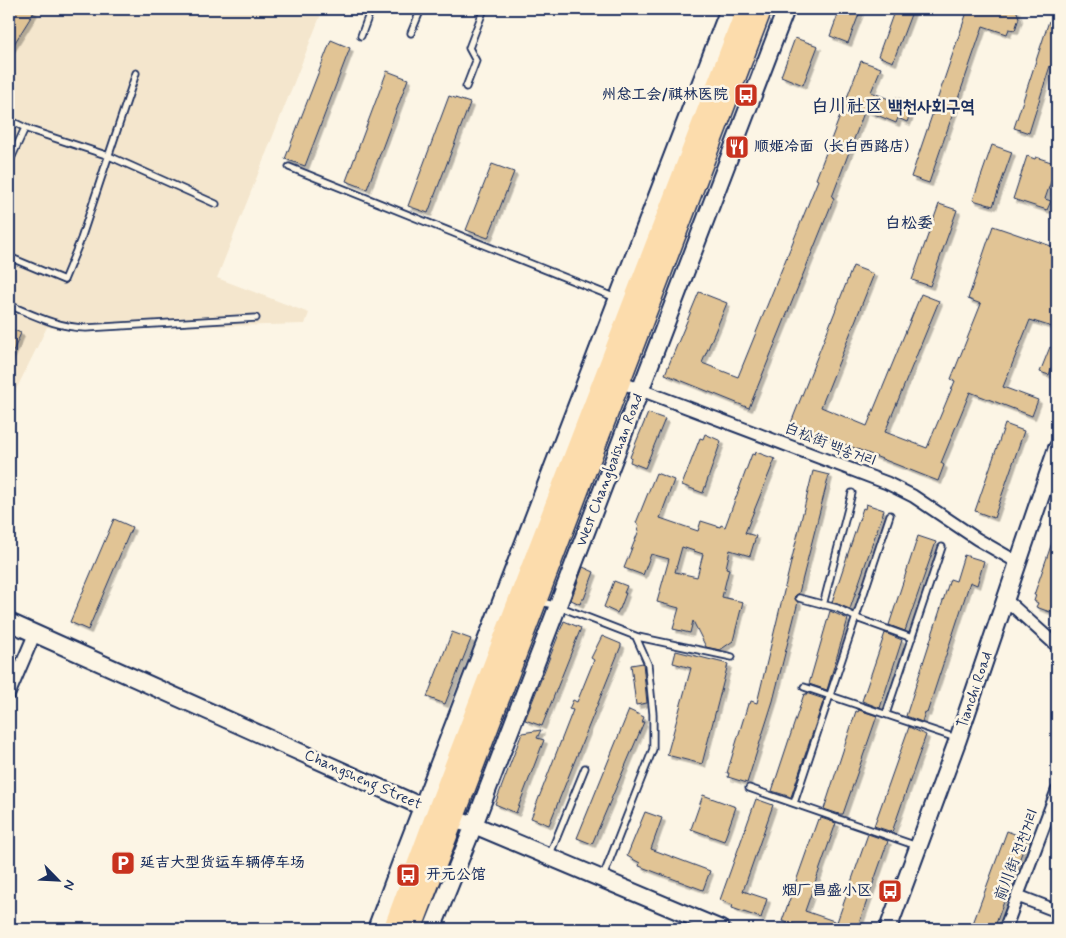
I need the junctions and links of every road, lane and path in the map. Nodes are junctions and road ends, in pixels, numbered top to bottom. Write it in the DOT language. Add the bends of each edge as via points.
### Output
graph roads {
  1 [pos="371,9"];
  2 [pos="421,9"];
  3 [pos="484,9"];
  4 [pos="729,9"];
  5 [pos="746,9"];
  6 [pos="762,9"];
  7 [pos="786,9"];
  8 [pos="411,33"];
  9 [pos="361,36"];
  10 [pos="136,73"];
  11 [pos="466,87"];
  12 [pos="9,120"];
  13 [pos="25,128"];
  14 [pos="109,156"];
  15 [pos="9,164"];
  16 [pos="289,167"];
  17 [pos="216,204"];
  18 [pos="9,257"];
  19 [pos="625,302"];
  20 [pos="9,304"];
  21 [pos="256,318"];
  22 [pos="620,382"];
  23 [pos="641,390"];
  24 [pos="1057,448"];
  25 [pos="852,493"];
  26 [pos="890,515"];
  27 [pos="942,547"];
  28 [pos="1017,562"];
  29 [pos="799,598"];
  30 [pos="1005,599"];
  31 [pos="536,600"];
  32 [pos="823,605"];
  33 [pos="558,606"];
  34 [pos="856,618"];
  35 [pos="9,622"];
  36 [pos="36,633"];
  37 [pos="636,637"];
  38 [pos="912,638"];
  39 [pos="1057,646"];
  40 [pos="732,657"];
  41 [pos="804,687"];
  42 [pos="9,694"];
  43 [pos="830,696"];
  44 [pos="886,714"];
  45 [pos="958,739"];
  46 [pos="585,768"];
  47 [pos="749,788"];
  48 [pos="1057,791"];
  49 [pos="794,803"];
  50 [pos="429,810"];
  51 [pos="454,820"];
  52 [pos="474,825"];
  53 [pos="920,846"];
  54 [pos="548,857"];
  55 [pos="602,880"];
  56 [pos="1018,896"];
  57 [pos="1057,911"];
  58 [pos="376,929"];
  59 [pos="393,929"];
  60 [pos="412,929"];
  61 [pos="432,929"];
  62 [pos="721,929"];
  63 [pos="888,929"];
  64 [pos="1006,929"];
  1 -- 9 [label="lane"];
  2 -- 8 [label="lane"];
  3 -- 11 [label="lane" via="469,48 476,61"];
  4 -- 19 [label="street"];
  5 -- 19 [label="main road"];
  6 -- 22 [label="main road, West Changbaishan Road"];
  7 -- 23 [label="street, West Changbaishan Road"];
  10 -- 14 [label="lane"];
  12 -- 13 [label="lane"];
  13 -- 14 [label="lane"];
  13 -- 15 [label="lane"];
  14 -- 17 [label="lane"];
  14 -- 18 [label="lane" via="64,280"];
  16 -- 19 [label="lane"];
  19 -- 50 [label="main road"];
  20 -- 21 [label="lane" via="55,324 86,328"];
  22 -- 23 [label="street, 白松街 백송거리"];
  22 -- 31 [label="main road, West Changbaishan Road"];
  23 -- 28 [label="street, 白松街 백송거리" via="887,483"];
  23 -- 33 [label="street, West Changbaishan Road"];
  24 -- 28 [label="street, Tianchi Road"];
  25 -- 32 [label="lane"];
  26 -- 34 [label="lane"];
  27 -- 38 [label="lane"];
  28 -- 30 [label="street, Tianchi Road"];
  29 -- 32 [label="lane"];
  30 -- 39 [label="street"];
  30 -- 45 [label="street, Tianchi Road"];
  31 -- 33 [label="lane"];
  31 -- 51 [label="main road, West Changbaishan Road"];
  32 -- 34 [label="lane"];
  33 -- 37 [label="lane"];
  33 -- 52 [label="street, West Changbaishan Road"];
  34 -- 38 [label="lane"];
  34 -- 43 [label="lane"];
  35 -- 36 [label="street, Changsheng Street"];
  36 -- 42 [label="street"];
  36 -- 50 [label="street, Changsheng Street"];
  37 -- 40 [label="lane"];
  37 -- 55 [label="lane" via="648,664 653,748"];
  38 -- 44 [label="lane"];
  41 -- 43 [label="lane"];
  43 -- 44 [label="lane"];
  43 -- 49 [label="lane"];
  44 -- 45 [label="lane"];
  45 -- 53 [label="street, Tianchi Road"];
  46 -- 54 [label="lane"];
  47 -- 49 [label="lane"];
  48 -- 56 [label="street, 前川街 전천거리"];
  49 -- 53 [label="lane"];
  50 -- 51 [label="street, Changsheng Street"];
  50 -- 58 [label="street"];
  50 -- 59 [label="main road"];
  51 -- 52 [label="street, Changsheng Street"];
  51 -- 60 [label="main road, West Changbaishan Road"];
  52 -- 54 [label="street, Changsheng Street"];
  52 -- 61 [label="street, West Changbaishan Road"];
  53 -- 63 [label="street, Tianchi Road"];
  54 -- 55 [label="street, Changsheng Street"];
  55 -- 62 [label="street, Changsheng Street"];
  56 -- 57 [label="street"];
  56 -- 64 [label="street, 前川街 전천거리"];
}
